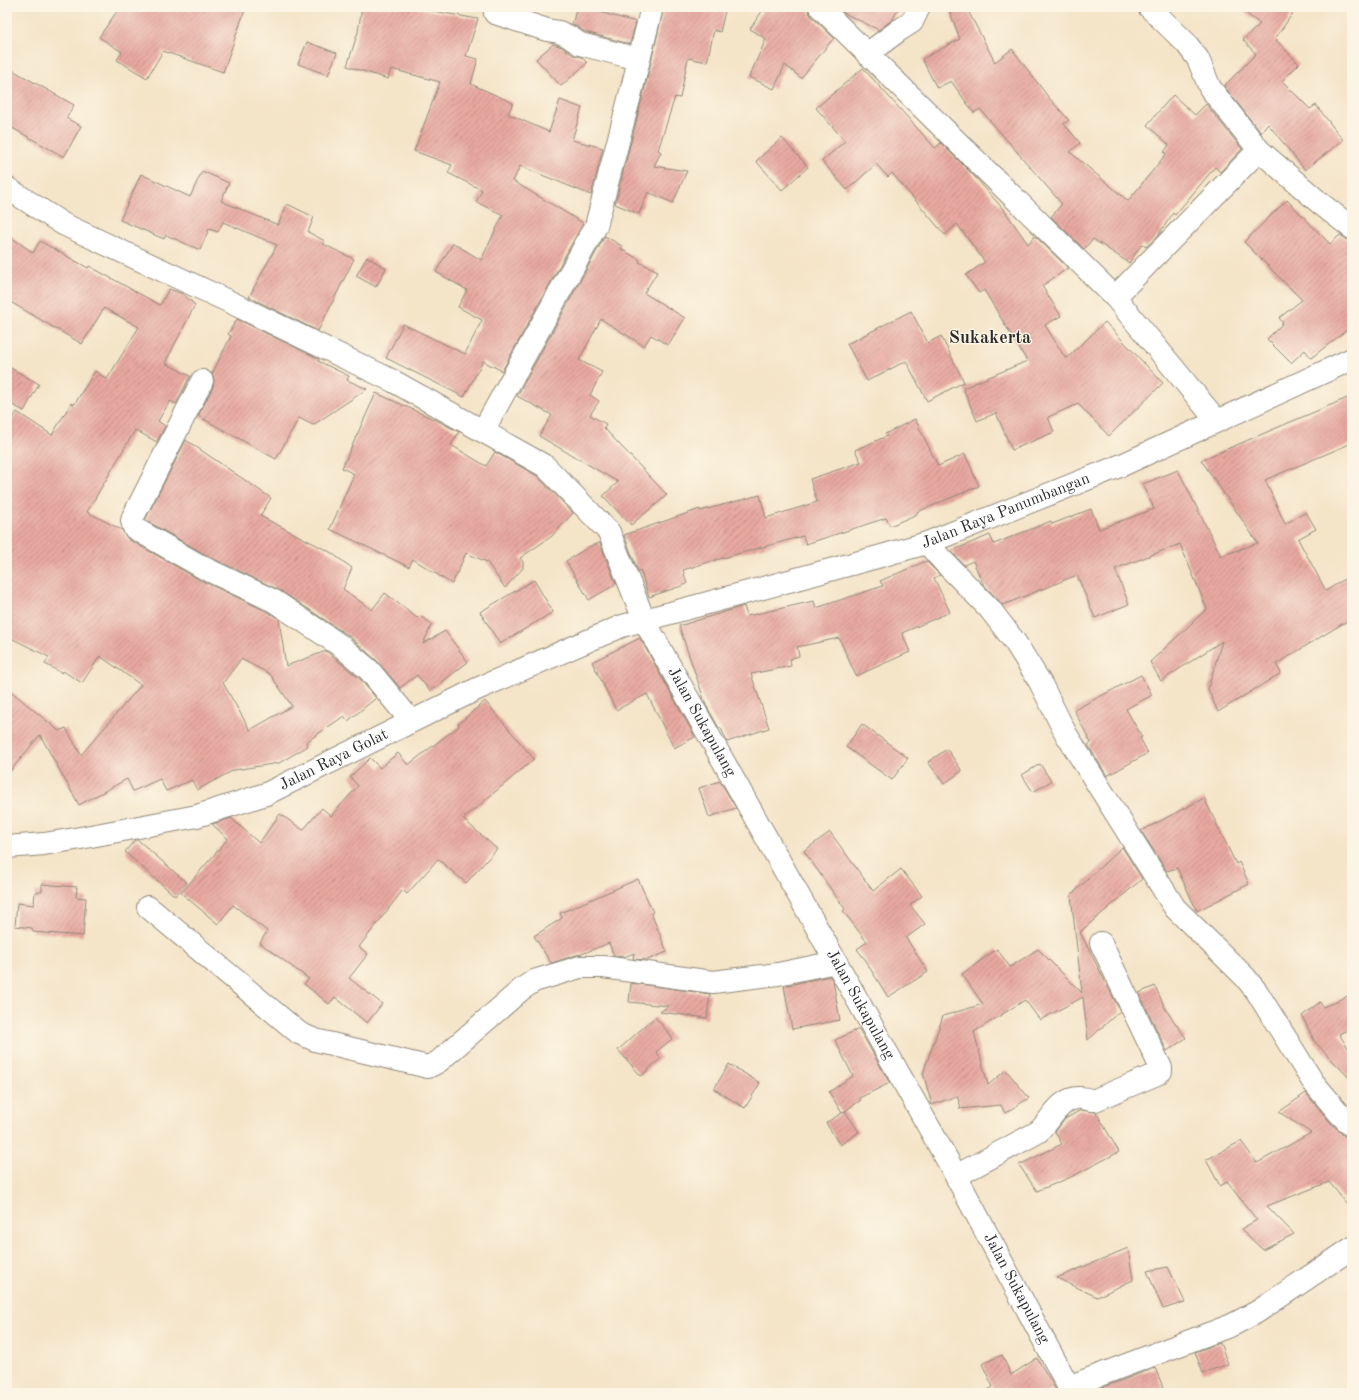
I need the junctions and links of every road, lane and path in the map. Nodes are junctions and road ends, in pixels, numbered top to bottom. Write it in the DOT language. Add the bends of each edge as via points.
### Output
graph roads {
  1 [pos="652,7"];
  2 [pos="820,7"];
  3 [pos="919,7"];
  4 [pos="1149,7"];
  5 [pos="495,13"];
  6 [pos="867,54"];
  7 [pos="638,59"];
  8 [pos="1259,150"];
  9 [pos="7,188"];
  10 [pos="1352,228"];
  11 [pos="1115,297"];
  12 [pos="1352,359"];
  13 [pos="202,381"];
  14 [pos="1217,421"];
  15 [pos="483,431"];
  16 [pos="927,543"];
  17 [pos="644,620"];
  18 [pos="411,721"];
  19 [pos="7,847"];
  20 [pos="148,908"];
  21 [pos="1101,943"];
  22 [pos="836,962"];
  23 [pos="1352,1126"];
  24 [pos="956,1176"];
  25 [pos="1352,1248"];
  26 [pos="1070,1390"];
  1 -- 7 [label="street"];
  2 -- 6 [label="street"];
  3 -- 6 [label="street" via="912,22"];
  4 -- 8 [label="street" via="1186,43 1198,59 1210,88"];
  5 -- 7 [label="street" via="559,32 580,44"];
  6 -- 11 [label="street"];
  7 -- 15 [label="street" via="596,226"];
  8 -- 10 [label="street"];
  8 -- 11 [label="street"];
  9 -- 15 [label="street, Jalan Sukapulang" via="63,224 393,381"];
  11 -- 14 [label="street"];
  12 -- 14 [label="street, Jalan Raya Panumbangan"];
  13 -- 18 [label="street" via="133,517 134,528 204,568 274,601 341,646 369,670"];
  14 -- 16 [label="street, Jalan Raya Panumbangan" via="1122,465"];
  15 -- 17 [label="street, Jalan Sukapulang" via="545,466 610,532"];
  16 -- 17 [label="street, Jalan Raya Panumbangan"];
  16 -- 23 [label="street" via="989,608 1015,642 1040,682 1066,734 1175,908 1245,977 1313,1082"];
  17 -- 18 [label="street, Jalan Raya Golat" via="622,626 485,685"];
  17 -- 22 [label="street, Jalan Sukapulang"];
  18 -- 19 [label="street, Jalan Raya Golat" via="266,794 197,816 75,840"];
  20 -- 22 [label="street" via="299,1033 315,1040 428,1068 534,981 580,967 604,967 713,982 778,974"];
  21 -- 24 [label="street" via="1161,1071 1094,1100 1078,1098 1068,1101 1056,1110 1038,1132"];
  22 -- 24 [label="street, Jalan Sukapulang"];
  24 -- 26 [label="street, Jalan Sukapulang"];
  25 -- 26 [label="street" via="1258,1312"];
}
